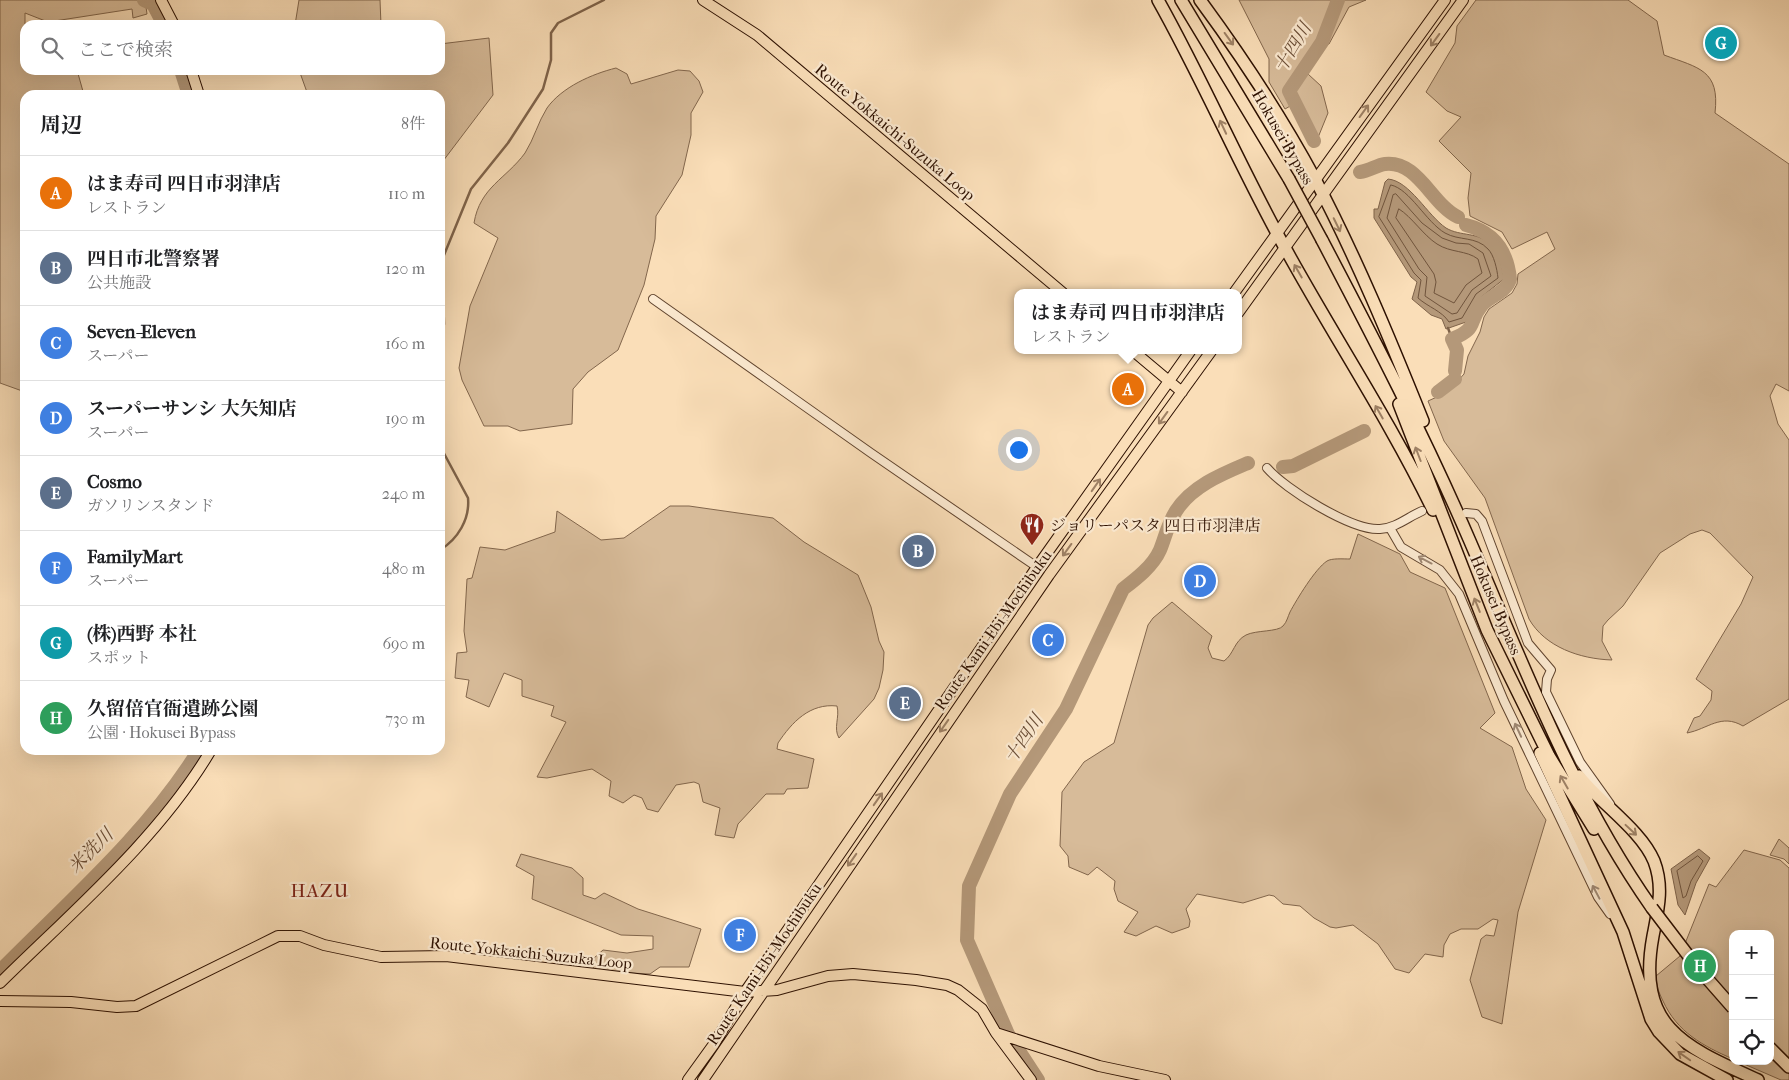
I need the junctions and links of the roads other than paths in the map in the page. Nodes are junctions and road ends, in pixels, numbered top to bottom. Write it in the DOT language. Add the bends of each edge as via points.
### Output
graph roads {
  1 [pos="161,0"];
  2 [pos="703,0"];
  3 [pos="1158,0"];
  4 [pos="1181,0"];
  5 [pos="1200,0"];
  6 [pos="1445,0"];
  7 [pos="1463,0"];
  8 [pos="171,20"];
  9 [pos="193,75"];
  10 [pos="197,90"];
  11 [pos="1315,179"];
  12 [pos="1324,197"];
  13 [pos="1276,232"];
  14 [pos="1285,249"];
  15 [pos="1058,289"];
  16 [pos="1237,289"];
  17 [pos="1350,292"];
  18 [pos="653,299"];
  19 [pos="1242,308"];
  20 [pos="1137,354"];
  21 [pos="1188,354"];
  22 [pos="1209,354"];
  23 [pos="1168,380"];
  24 [pos="1182,392"];
  25 [pos="1267,468"];
  26 [pos="1422,511"];
  27 [pos="1466,513"];
  28 [pos="1390,528"];
  29 [pos="1470,539"];
  30 [pos="1037,567"];
  31 [pos="1466,579"];
  32 [pos="1487,630"];
  33 [pos="208,755"];
  34 [pos="1563,755"];
  35 [pos="1616,816"];
  36 [pos="1652,908"];
  37 [pos="1623,932"];
  38 [pos="0,983"];
  39 [pos="745,992"];
  40 [pos="762,992"];
  41 [pos="0,1001"];
  42 [pos="1729,1003"];
  43 [pos="999,1034"];
  44 [pos="1774,1052"];
  45 [pos="1789,1066"];
  46 [pos="688,1080"];
  47 [pos="703,1080"];
  48 [pos="1031,1080"];
  49 [pos="1165,1080"];
  50 [pos="1726,1080"];
  51 [pos="1758,1080"];
  1 -- 8 [label="main road"];
  2 -- 15 [label="main road, Route Yokkaichi-Suzuka Loop" via="757,35"];
  13 -- 3 [label="highway, one-way"];
  4 -- 17 [label="highway, Hokusei Bypass, bridge" via="1289,179"];
  5 -- 11 [label="highway, one-way" via="1243,59"];
  11 -- 6 [label="main road, one-way"];
  7 -- 12 [label="main road, one-way"];
  9 -- 10 [label="main road"];
  11 -- 12 [label="highway"];
  11 -- 13 [label="main road"];
  12 -- 14 [label="main road"];
  12 -- 29 [label="highway, one-way" via="1385,329"];
  13 -- 14 [label="highway"];
  13 -- 16 [label="main road"];
  14 -- 19 [label="main road"];
  31 -- 14 [label="highway, one-way" via="1408,463"];
  17 -- 29 [label="highway, Hokusei Bypass"];
  31 -- 17 [label="highway, Hokusei Bypass, one-way" via="1399,405"];
  18 -- 30 [label="street"];
  20 -- 23 [label="main road"];
  21 -- 23 [label="main road, Route Kami-Ebi-Mochibuku"];
  22 -- 24 [label="main road, Route Kami-Ebi-Mochibuku"];
  23 -- 24 [label="main road"];
  30 -- 23 [label="main road, Route Kami-Ebi-Mochibuku, one-way"];
  24 -- 40 [label="main road, Route Kami-Ebi-Mochibuku, one-way" via="1044,583"];
  25 -- 28 [label="street" via="1295,492 1355,524 1366,528"];
  26 -- 28 [label="street"];
  27 -- 35 [label="street" via="1476,514 1482,521 1525,636 1551,670 1546,692 1580,762"];
  37 -- 28 [label="street, one-way" via="1598,897 1504,701 1459,594 1440,570 1401,547"];
  29 -- 34 [label="highway, Hokusei Bypass" via="1521,664"];
  39 -- 30 [label="main road, Route Kami-Ebi-Mochibuku, one-way"];
  32 -- 31 [label="highway, Hokusei Bypass, one-way"];
  36 -- 32 [label="highway, Hokusei Bypass, one-way" via="1630,882 1571,793 1528,716"];
  32 -- 37 [label="highway" via="1572,825"];
  33 -- 38 [label="main road" via="133,851"];
  34 -- 35 [label="highway" via="1588,788"];
  34 -- 36 [label="highway, Hokusei Bypass" via="1605,836"];
  35 -- 51 [label="highway, one-way" via="1641,839 1657,873 1660,894 1649,975 1659,1012 1677,1037 1690,1046"];
  36 -- 42 [label="highway, Hokusei Bypass, bridge"];
  50 -- 37 [label="highway, one-way" via="1680,1054 1659,1032 1645,1003"];
  39 -- 40 [label="main road, Route Yokkaichi-Suzuka Loop"];
  39 -- 41 [label="main road, Route Yokkaichi-Suzuka Loop" via="446,956 381,957 287,934 136,1006"];
  39 -- 46 [label="main road, Route Kami-Ebi-Mochibuku"];
  40 -- 43 [label="main road, Route Yokkaichi-Suzuka Loop" via="828,976 853,974 941,984 958,990 977,1004"];
  40 -- 47 [label="main road, Route Kami-Ebi-Mochibuku"];
  43 -- 48 [label="main road, Route Yokkaichi-Suzuka Loop"];
  43 -- 49 [label="main road" via="1099,1066"];
  44 -- 45 [label="highway"];
}
